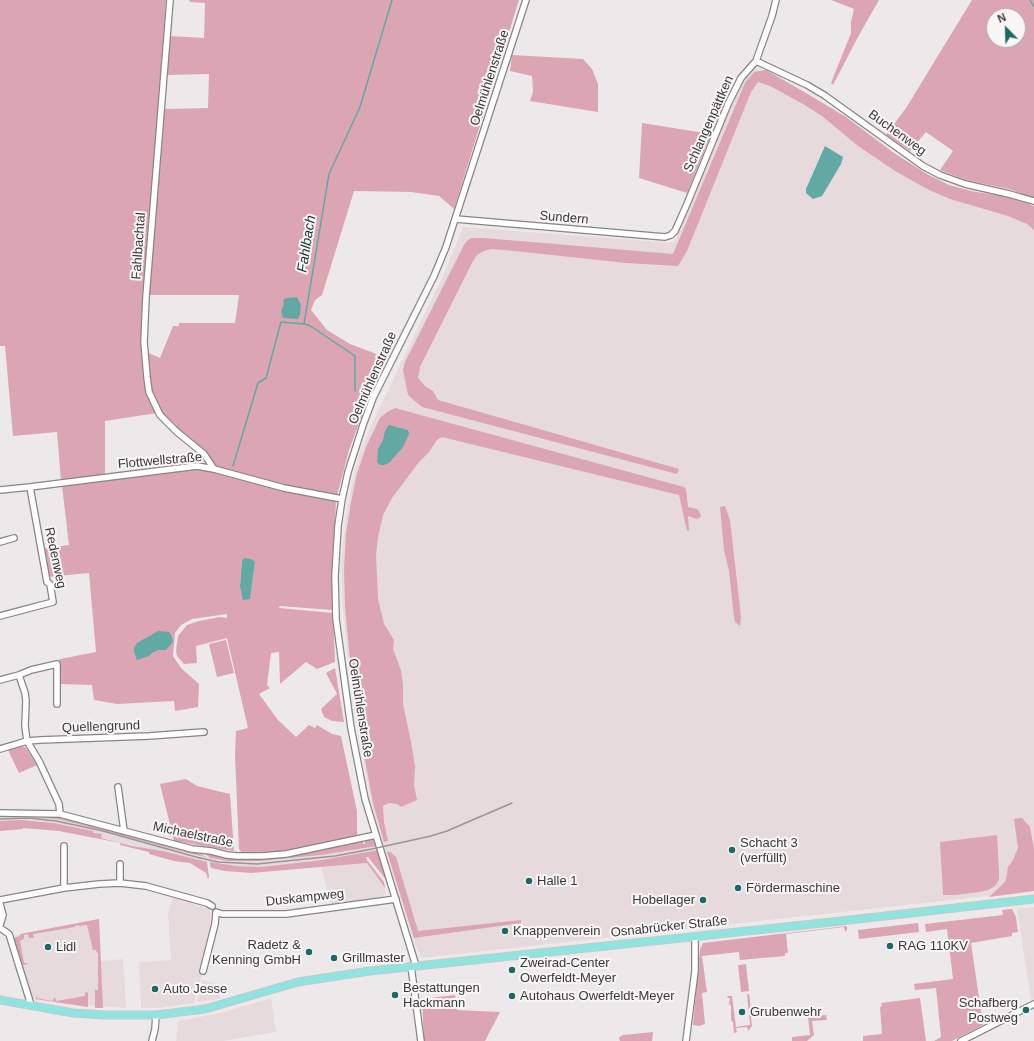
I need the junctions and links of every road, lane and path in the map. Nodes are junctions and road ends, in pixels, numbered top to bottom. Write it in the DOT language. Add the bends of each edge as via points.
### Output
graph roads {
  1 [pos="170,0"];
  2 [pos="526,0"];
  3 [pos="776,0"];
  4 [pos="756,61"];
  5 [pos="1034,201"];
  6 [pos="456,219"];
  7 [pos="671,235"];
  8 [pos="214,469"];
  9 [pos="30,487"];
  10 [pos="0,490"];
  11 [pos="342,499"];
  12 [pos="14,538"];
  13 [pos="0,542"];
  14 [pos="0,616"];
  15 [pos="19,675"];
  16 [pos="0,680"];
  17 [pos="57,704"];
  18 [pos="204,732"];
  19 [pos="27,741"];
  20 [pos="0,749"];
  21 [pos="118,788"];
  22 [pos="0,813"];
  23 [pos="60,814"];
  24 [pos="124,831"];
  25 [pos="376,835"];
  26 [pos="64,846"];
  27 [pos="120,864"];
  28 [pos="120,883"];
  29 [pos="64,888"];
  30 [pos="396,899"];
  31 [pos="1034,899"];
  32 [pos="0,900"];
  33 [pos="0,904"];
  34 [pos="212,906"];
  35 [pos="0,925"];
  36 [pos="0,928"];
  37 [pos="696,936"];
  38 [pos="413,966"];
  39 [pos="203,971"];
  40 [pos="0,1000"];
  41 [pos="1034,1004"];
  42 [pos="31,1005"];
  43 [pos="156,1016"];
  44 [pos="152,1041"];
  45 [pos="421,1041"];
  46 [pos="686,1041"];
  47 [pos="961,1041"];
  1 -- 8 [label="street, Fahlbachtal" via="146,297 144,342 147,377 149,392 160,415 204,454"];
  2 -- 6 [label="street, Oelmühlenstraße"];
  3 -- 4 [label="street, Schlangenpättken"];
  4 -- 5 [label="street, Buchenweg" via="824,95 923,166 940,175 965,184"];
  4 -- 7 [label="street, Schlangenpättken" via="741,78 728,104 687,204"];
  6 -- 7 [label="street, Sundern" via="665,237"];
  6 -- 11 [label="street, Oelmühlenstraße" via="434,276 373,398 352,458"];
  8 -- 9 [label="street, Flottwellstraße" via="197,466"];
  8 -- 11 [label="street, Flottwellstraße" via="284,488"];
  9 -- 10 [label="street, Flottwellstraße"];
  9 -- 14 [label="street, Redenweg" via="53,602"];
  11 -- 25 [label="street, Oelmühlenstraße" via="335,563 336,618 351,728 365,799"];
  12 -- 13 [label="street"];
  15 -- 16 [label="street"];
  15 -- 17 [label="street" via="57,664"];
  15 -- 19 [label="street" via="26,701 24,726"];
  18 -- 19 [label="street, Quellengrund"];
  19 -- 20 [label="street, Quellengrund"];
  19 -- 23 [label="street" via="59,804"];
  21 -- 24 [label="street"];
  22 -- 23 [label="street, Michaelstraße"];
  23 -- 24 [label="street, Michaelstraße"];
  24 -- 25 [label="street, Michaelstraße" via="192,849 227,855 256,856 286,854"];
  25 -- 30 [label="street, Oelmühlenstraße"];
  26 -- 29 [label="street"];
  27 -- 28 [label="street"];
  28 -- 29 [label="street"];
  28 -- 34 [label="street" via="146,886"];
  29 -- 32 [label="street"];
  30 -- 38 [label="street, Oelmühlenstraße"];
  30 -- 39 [label="street, Duskampweg" via="286,914 216,912"];
  31 -- 37 [label="main road, Osnabrücker Straße"];
  33 -- 35 [label="street" via="3,915"];
  36 -- 42 [label="street" via="9,934"];
  37 -- 38 [label="main road, Osnabrücker Straße"];
  37 -- 46 [label="street" via="695,971"];
  38 -- 43 [label="main road, Osnabrücker Straße" via="314,978 205,1009"];
  38 -- 45 [label="street, Oelmühlenstraße"];
  40 -- 42 [label="main road, Osnabrücker Straße"];
  41 -- 47 [label="street"];
  42 -- 43 [label="main road, Osnabrücker Straße" via="105,1016"];
  43 -- 44 [label="street"];
}
